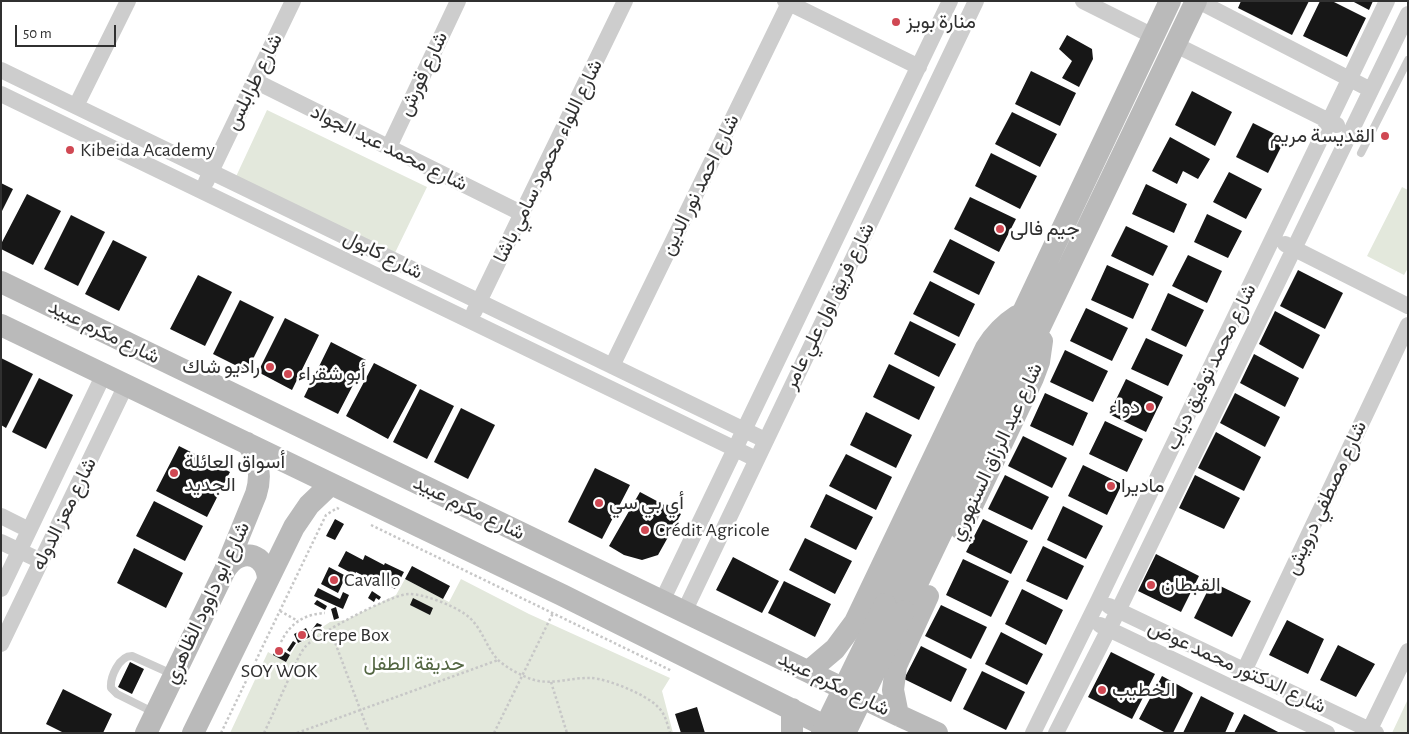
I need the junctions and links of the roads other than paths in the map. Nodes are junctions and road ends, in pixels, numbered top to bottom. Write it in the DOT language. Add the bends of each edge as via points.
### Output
graph roads {
  1 [pos="128,1"];
  2 [pos="293,1"];
  3 [pos="458,1"];
  4 [pos="625,1"];
  5 [pos="950,1"];
  6 [pos="976,1"];
  7 [pos="1083,1"];
  8 [pos="1170,1"];
  9 [pos="1197,1"];
  10 [pos="1387,1"];
  11 [pos="787,2"];
  12 [pos="1408,14"];
  13 [pos="1153,36"];
  14 [pos="1176,45"];
  15 [pos="1408,60"];
  16 [pos="919,67"];
  17 [pos="1,70"];
  18 [pos="1349,79"];
  19 [pos="255,81"];
  20 [pos="1371,90"];
  21 [pos="1,94"];
  22 [pos="76,106"];
  23 [pos="1329,122"];
  24 [pos="1350,132"];
  25 [pos="389,148"];
  26 [pos="1362,153"];
  27 [pos="211,172"];
  28 [pos="202,191"];
  29 [pos="523,214"];
  30 [pos="1273,238"];
  31 [pos="1293,249"];
  32 [pos="1,282"];
  33 [pos="479,302"];
  34 [pos="1408,306"];
  35 [pos="1031,319"];
  36 [pos="470,321"];
  37 [pos="1,325"];
  38 [pos="1408,326"];
  39 [pos="612,366"];
  40 [pos="104,374"];
  41 [pos="126,385"];
  42 [pos="743,430"];
  43 [pos="765,440"];
  44 [pos="247,443"];
  45 [pos="735,449"];
  46 [pos="756,459"];
  47 [pos="331,484"];
  48 [pos="1,516"];
  49 [pos="29,530"];
  50 [pos="1,542"];
  51 [pos="19,551"];
  52 [pos="41,561"];
  53 [pos="225,570"];
  54 [pos="268,580"];
  55 [pos="1,589"];
  56 [pos="662,601"];
  57 [pos="1098,601"];
  58 [pos="1118,611"];
  59 [pos="684,612"];
  60 [pos="1089,620"];
  61 [pos="855,622"];
  62 [pos="1109,630"];
  63 [pos="1,644"];
  64 [pos="904,646"];
  65 [pos="1408,651"];
  66 [pos="809,671"];
  67 [pos="1244,671"];
  68 [pos="174,675"];
  69 [pos="792,709"];
  70 [pos="898,715"];
  71 [pos="151,723"];
  72 [pos="1371,732"];
  73 [pos="193,733"];
  74 [pos="792,733"];
  75 [pos="822,733"];
  76 [pos="840,733"];
  77 [pos="845,733"];
  78 [pos="938,733"];
  79 [pos="1033,733"];
  80 [pos="1056,733"];
  81 [pos="1327,733"];
  1 -- 22 [label="street"];
  2 -- 19 [label="street, شارع طرابلس"];
  3 -- 25 [label="street, شارع قورش"];
  4 -- 29 [label="street, شارع اللواء محمود سامي باشا"];
  5 -- 16 [label="street, شارع فريق اول علي عامر"];
  6 -- 43 [label="street, شارع فريق اول علي عامر"];
  7 -- 13 [label="street"];
  8 -- 13 [label="street, شارع عبد الرزاق السنهوري"];
  9 -- 14 [label="street, شارع عبد الرزاق السنهوري"];
  9 -- 18 [label="street"];
  10 -- 18 [label="street, شارع محمد توفيق دياب"];
  11 -- 16 [label="street"];
  11 -- 39 [label="street, شارع احمد نور الدين"];
  12 -- 20 [label="street, شارع محمد توفيق دياب"];
  13 -- 35 [label="street, شارع عبد الرزاق السنهوري"];
  14 -- 23 [label="street"];
  14 -- 35 [label="street, شارع عبد الرزاق السنهوري"];
  15 -- 26 [label="lane"];
  16 -- 42 [label="street, شارع فريق اول علي عامر"];
  17 -- 22 [label="street, شارع كابول"];
  18 -- 20 [label="street"];
  18 -- 23 [label="street, شارع محمد توفيق دياب"];
  19 -- 25 [label="street, شارع محمد عبد الجواد"];
  19 -- 27 [label="street, شارع طرابلس"];
  20 -- 24 [label="street, شارع محمد توفيق دياب"];
  21 -- 28 [label="street, شارع كابول"];
  22 -- 27 [label="street, شارع كابول"];
  23 -- 24 [label="street"];
  23 -- 30 [label="street, شارع محمد توفيق دياب"];
  24 -- 31 [label="street, شارع محمد توفيق دياب"];
  25 -- 29 [label="street, شارع محمد عبد الجواد"];
  27 -- 28 [label="street, شارع طرابلس"];
  27 -- 33 [label="street, شارع كابول"];
  28 -- 36 [label="street, شارع كابول"];
  29 -- 33 [label="street, شارع اللواء محمود سامي باشا"];
  30 -- 31 [label="street"];
  30 -- 57 [label="street, شارع محمد توفيق دياب"];
  31 -- 34 [label="street"];
  31 -- 58 [label="street, شارع محمد توفيق دياب"];
  32 -- 56 [label="street, شارع مكرم عبيد"];
  33 -- 36 [label="street, شارع اللواء محمود سامي باشا"];
  33 -- 39 [label="street, شارع كابول"];
  35 -- 61 [label="street, شارع عبد الرزاق السنهوري" via="1007,322 986,348"];
  35 -- 64 [label="street, شارع عبد الرزاق السنهوري" via="1042,345 1033,378"];
  35 -- 75 [label="street, bridge"];
  35 -- 77 [label="street, bridge"];
  36 -- 45 [label="street, شارع كابول"];
  37 -- 40 [label="street, شارع مكرم عبيد"];
  38 -- 67 [label="street, شارع مصطفي درويش"];
  39 -- 42 [label="street, شارع كابول"];
  40 -- 41 [label="street, شارع مكرم عبيد"];
  40 -- 49 [label="street, شارع معز الدوله"];
  41 -- 44 [label="street, شارع مكرم عبيد"];
  41 -- 52 [label="street, شارع معز الدوله"];
  42 -- 43 [label="street, شارع كابول"];
  42 -- 45 [label="street, شارع فريق اول علي عامر"];
  43 -- 46 [label="street, شارع فريق اول علي عامر"];
  44 -- 47 [label="street, شارع مكرم عبيد"];
  44 -- 53 [label="street, شارع ابو داوود الظاهري" via="257,462 259,486"];
  45 -- 46 [label="street, شارع كابول"];
  45 -- 56 [label="street, شارع فريق اول علي عامر"];
  46 -- 59 [label="street, شارع فريق اول علي عامر"];
  47 -- 54 [label="street" via="301,516"];
  47 -- 69 [label="street, شارع مكرم عبيد"];
  48 -- 49 [label="street"];
  49 -- 51 [label="street, شارع معز الدوله"];
  50 -- 51 [label="street"];
  51 -- 52 [label="street"];
  51 -- 55 [label="street, شارع معز الدوله"];
  52 -- 63 [label="street, شارع معز الدوله"];
  53 -- 54 [label="street" via="238,557 251,556 262,562"];
  53 -- 68 [label="street, شارع ابو داوود الظاهري"];
  54 -- 73 [label="street"];
  56 -- 59 [label="street, شارع مكرم عبيد"];
  57 -- 58 [label="street, شارع الدكتور محمد عوض"];
  57 -- 60 [label="street, شارع محمد توفيق دياب"];
  58 -- 62 [label="street, شارع محمد توفيق دياب"];
  58 -- 67 [label="street, شارع الدكتور محمد عوض"];
  59 -- 66 [label="street, شارع مكرم عبيد"];
  60 -- 62 [label="street, شارع الدكتور محمد عوض"];
  60 -- 79 [label="street, شارع محمد توفيق دياب"];
  61 -- 64 [label="street" via="860,635 871,645 885,648"];
  61 -- 66 [label="street, شارع عبد الرزاق السنهوري" via="835,649"];
  62 -- 80 [label="street, شارع محمد توفيق دياب"];
  62 -- 81 [label="street, شارع الدكتور محمد عوض"];
  64 -- 70 [label="street, شارع عبد الرزاق السنهوري" via="894,678"];
  65 -- 72 [label="street"];
  66 -- 70 [label="street, شارع مكرم عبيد"];
  67 -- 72 [label="street, شارع الدكتور محمد عوض"];
  68 -- 71 [label="street, شارع ابو داوود الظاهري"];
  68 -- 71 [label="lane" via="132,656 125,656 111,681 111,688"];
  69 -- 74 [label="street"];
  69 -- 76 [label="street, شارع مكرم عبيد"];
  70 -- 78 [label="street, شارع مكرم عبيد"];
}
